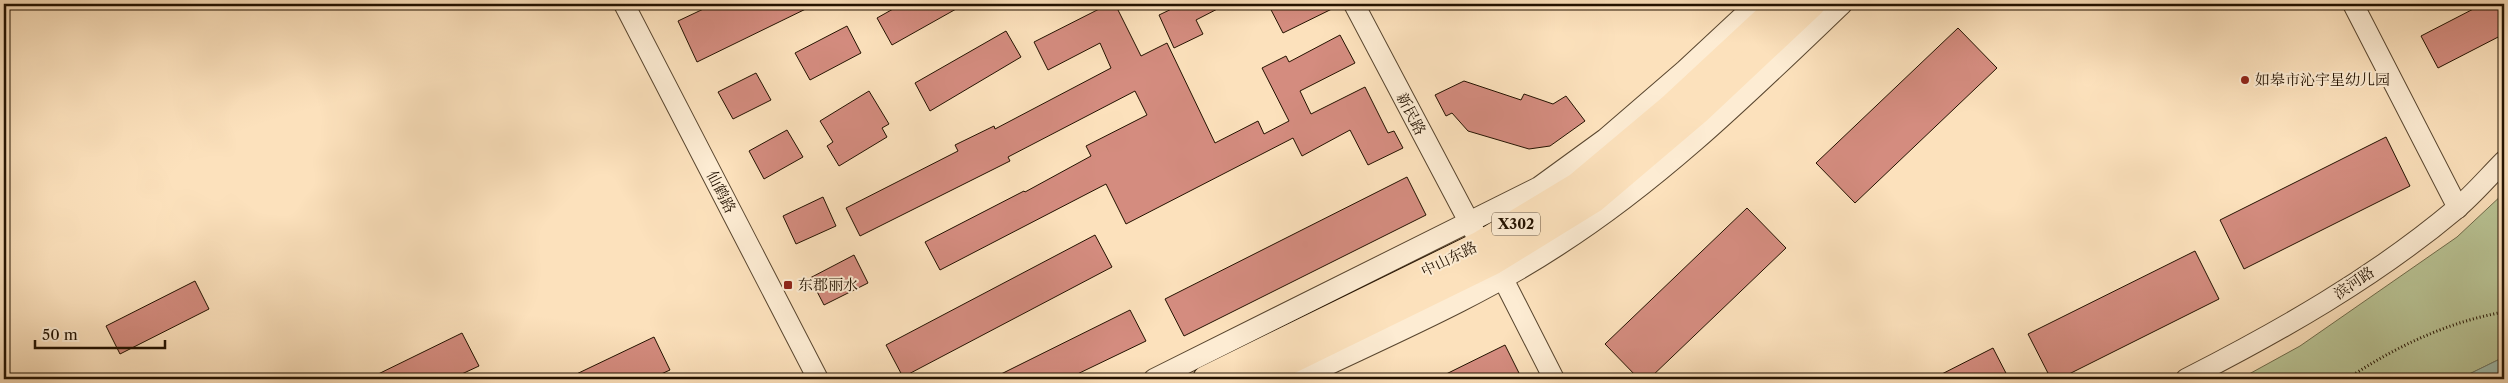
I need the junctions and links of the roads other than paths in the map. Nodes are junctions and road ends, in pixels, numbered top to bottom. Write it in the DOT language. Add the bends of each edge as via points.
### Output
graph roads {
  1 [pos="624,4"];
  2 [pos="1354,4"];
  3 [pos="1756,4"];
  4 [pos="1782,4"];
  5 [pos="1812,4"];
  6 [pos="1842,4"];
  7 [pos="2353,4"];
  8 [pos="2504,161"];
  9 [pos="2458,208"];
  10 [pos="1487,252"];
  11 [pos="818,379"];
  12 [pos="1154,379"];
  13 [pos="1206,379"];
  14 [pos="1253,379"];
  15 [pos="1298,379"];
  16 [pos="1554,379"];
  17 [pos="2186,379"];
  1 -- 11 [label="street, 仙鹤路"];
  2 -- 10 [label="street, 新民路"];
  3 -- 10 [label="street" via="1605,139 1539,187"];
  4 -- 10 [label="main road, 中山东路 / X302" via="1612,159"];
  5 -- 10 [label="main road, 中山东路 / X302" via="1699,110 1608,188 1576,211"];
  6 -- 10 [label="street" via="1696,141 1631,196 1557,246"];
  7 -- 9 [label="street"];
  8 -- 9 [label="street, 滨河路"];
  9 -- 17 [label="street, 滨河路" via="2336,296 2242,351"];
  10 -- 12 [label="street"];
  10 -- 13 [label="main road, 中山东路 / X302"];
  10 -- 14 [label="main road, 中山东路 / X302"];
  10 -- 15 [label="street"];
  10 -- 16 [label="street, 新民路"];
}
